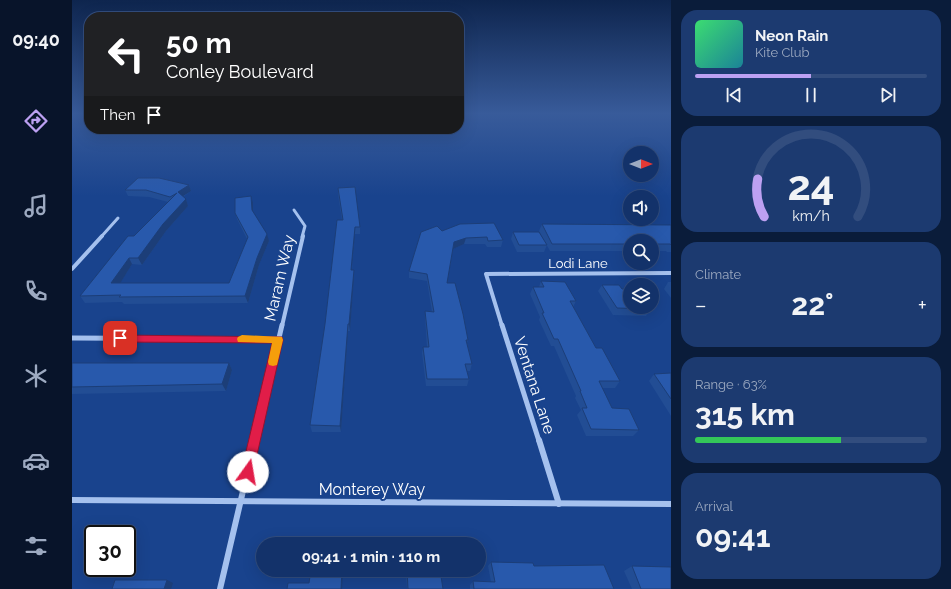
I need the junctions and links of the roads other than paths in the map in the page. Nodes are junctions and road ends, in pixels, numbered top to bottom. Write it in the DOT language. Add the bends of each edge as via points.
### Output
graph roads {
  1 [pos="294,210"];
  2 [pos="118,218"];
  3 [pos="72,269"];
  4 [pos="671,273"];
  5 [pos="486,274"];
  6 [pos="72,338"];
  7 [pos="278,340"];
  8 [pos="72,500"];
  9 [pos="241,502"];
  10 [pos="559,504"];
  11 [pos="671,504"];
  12 [pos="220,589"];
  1 -- 7 [label="street, Maram Way" via="305,226"];
  2 -- 3 [label="street"];
  4 -- 5 [label="street, Lodi Lane"];
  5 -- 10 [label="street, Ventana Lane"];
  6 -- 7 [label="street"];
  7 -- 9 [label="street, Maram Way"];
  8 -- 9 [label="street, Monterey Way"];
  9 -- 10 [label="street, Monterey Way"];
  9 -- 12 [label="street, Maram Way"];
  10 -- 11 [label="street, Monterey Way"];
}
